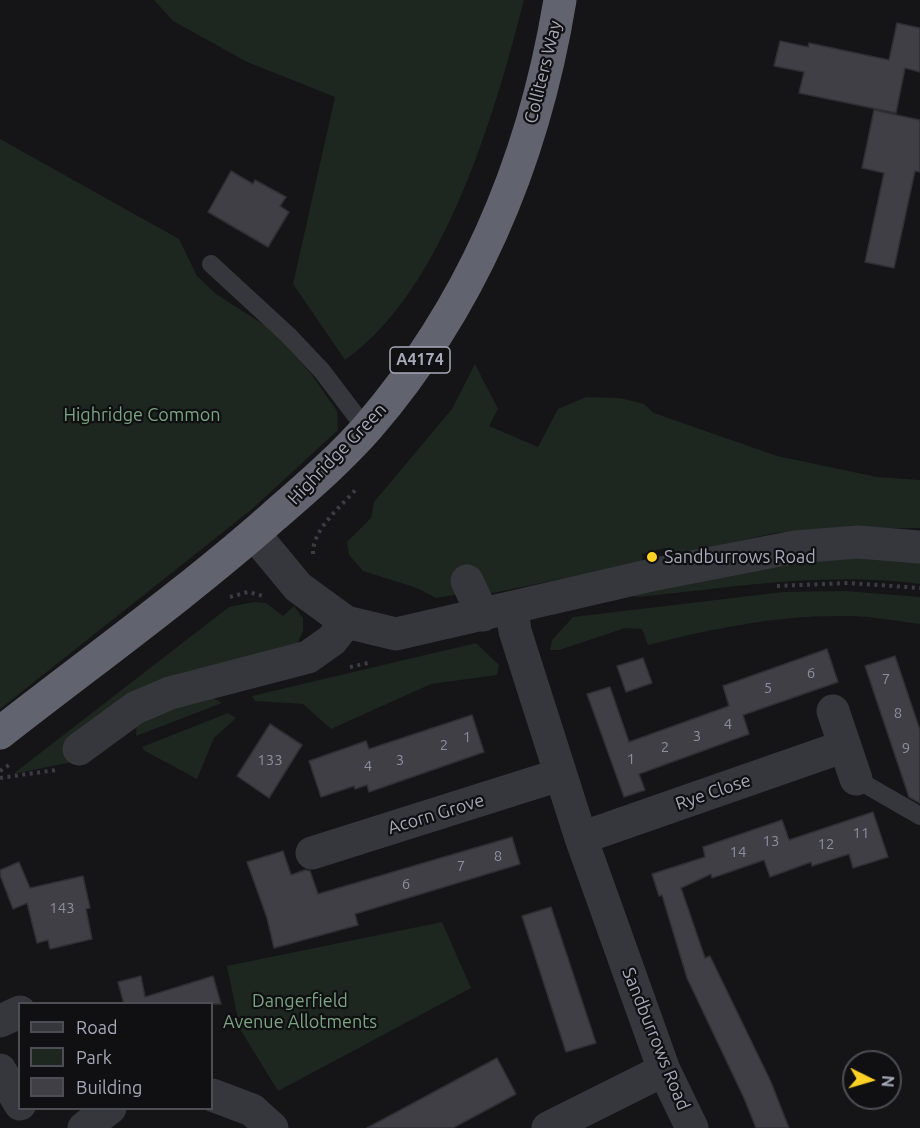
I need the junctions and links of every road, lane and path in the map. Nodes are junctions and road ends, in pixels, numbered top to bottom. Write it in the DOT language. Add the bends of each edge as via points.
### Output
graph roads {
  1 [pos="560,0"];
  2 [pos="525,144"];
  3 [pos="211,264"];
  4 [pos="366,429"];
  5 [pos="254,534"];
  6 [pos="920,547"];
  7 [pos="467,581"];
  8 [pos="497,611"];
  9 [pos="346,622"];
  10 [pos="833,711"];
  11 [pos="0,733"];
  12 [pos="845,746"];
  13 [pos="79,749"];
  14 [pos="559,776"];
  15 [pos="856,779"];
  16 [pos="920,816"];
  17 [pos="581,838"];
  18 [pos="312,853"];
  19 [pos="18,1013"];
  20 [pos="0,1021"];
  21 [pos="0,1070"];
  22 [pos="664,1070"];
  23 [pos="213,1095"];
  24 [pos="18,1101"];
  25 [pos="23,1110"];
  26 [pos="107,1110"];
  27 [pos="33,1128"];
  28 [pos="84,1128"];
  29 [pos="273,1128"];
  30 [pos="548,1128"];
  31 [pos="692,1128"];
  1 -- 2 [label="highway, Colliters Way / A4174"];
  2 -- 4 [label="highway, Highridge Green / A4174" via="493,233 456,306 410,375"];
  3 -- 4 [label="lane" via="322,371"];
  4 -- 5 [label="highway, Highridge Green / A4174"];
  5 -- 9 [label="street" via="298,587"];
  5 -- 11 [label="highway, Highridge Green / A4174"];
  6 -- 8 [label="street" via="858,542 795,547"];
  7 -- 8 [label="street"];
  8 -- 9 [label="street" via="396,634"];
  8 -- 14 [label="street, Sandburrows Road" via="515,631"];
  9 -- 13 [label="street" via="332,640 308,657 170,693 135,708"];
  10 -- 12 [label="street"];
  12 -- 15 [label="street"];
  12 -- 17 [label="street, Rye Close"];
  14 -- 17 [label="street, Sandburrows Road"];
  14 -- 18 [label="street, Acorn Grove"];
  15 -- 16 [label="lane"];
  17 -- 22 [label="street, Sandburrows Road"];
  19 -- 20 [label="street"];
  21 -- 24 [label="street"];
  22 -- 30 [label="street"];
  22 -- 31 [label="street, Sandburrows Road"];
  23 -- 29 [label="street" via="252,1110"];
  25 -- 27 [label="street"];
  26 -- 28 [label="street"];
}
